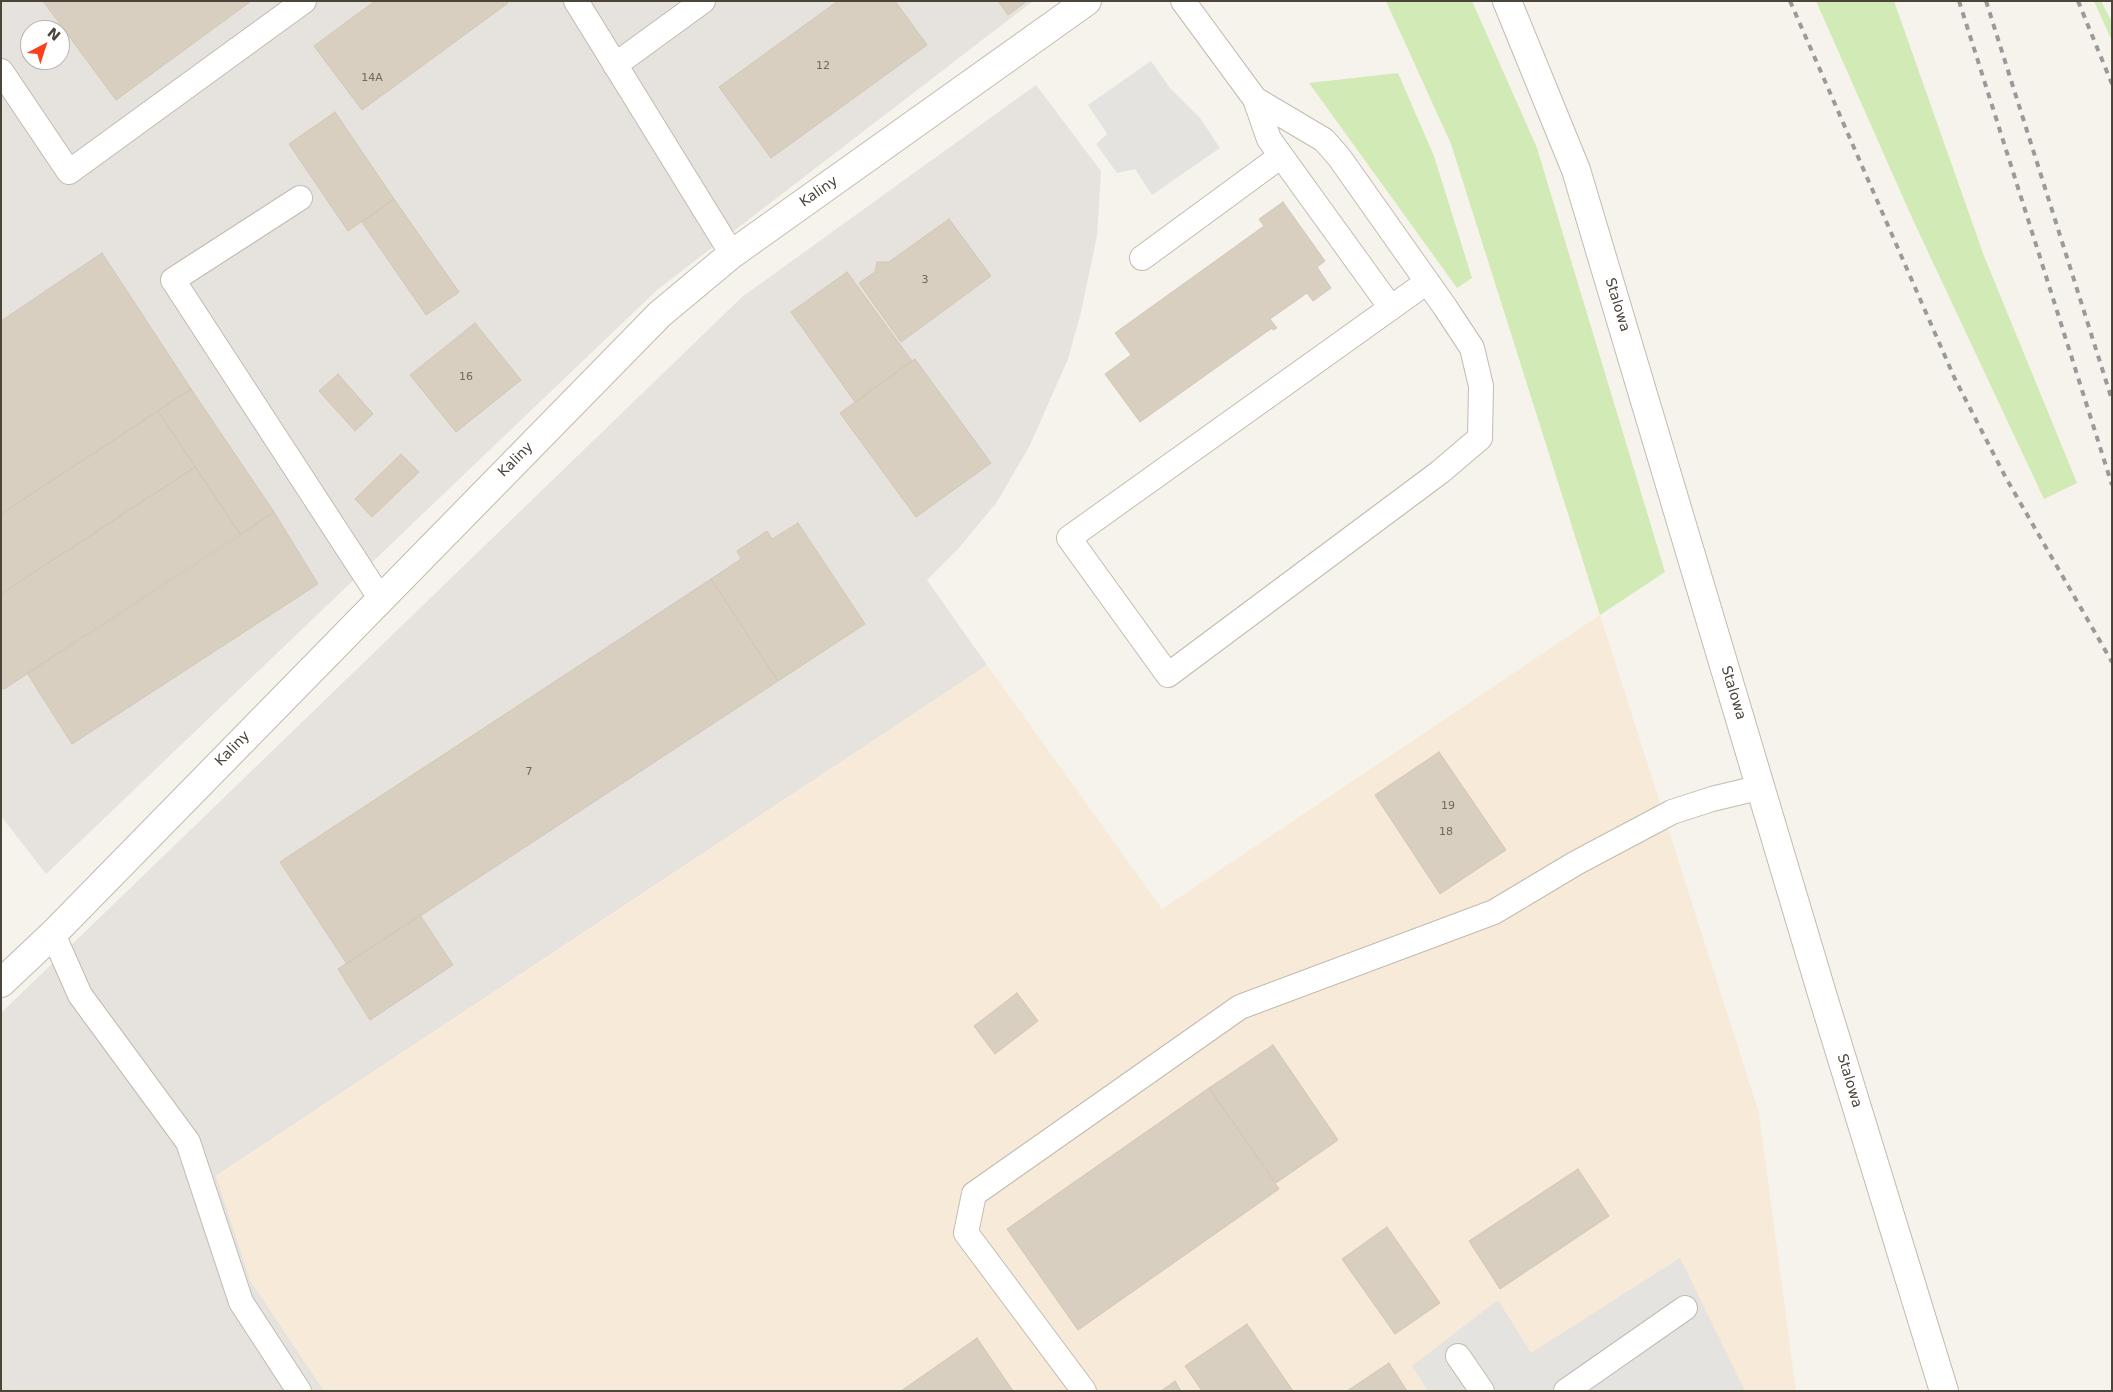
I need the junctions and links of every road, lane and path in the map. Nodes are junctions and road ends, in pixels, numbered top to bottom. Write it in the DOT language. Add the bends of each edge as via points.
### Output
graph roads {
  1 [pos="304,1"];
  2 [pos="576,1"];
  3 [pos="703,1"];
  4 [pos="1087,1"];
  5 [pos="1183,1"];
  6 [pos="1507,1"];
  7 [pos="615,65"];
  8 [pos="1,71"];
  9 [pos="1255,99"];
  10 [pos="1281,156"];
  11 [pos="300,198"];
  12 [pos="732,254"];
  13 [pos="1142,258"];
  14 [pos="1427,282"];
  15 [pos="1391,308"];
  16 [pos="380,598"];
  17 [pos="1762,787"];
  18 [pos="53,934"];
  19 [pos="1,983"];
  20 [pos="1685,1308"];
  21 [pos="1458,1356"];
  22 [pos="299,1391"];
  23 [pos="1084,1391"];
  24 [pos="1482,1391"];
  25 [pos="1566,1391"];
  26 [pos="1944,1391"];
  1 -- 8 [label="lane" via="69,172"];
  2 -- 7 [label="lane"];
  3 -- 7 [label="lane"];
  4 -- 12 [label="street, Kaliny"];
  5 -- 9 [label="lane"];
  6 -- 17 [label="street, Stalowa" via="1576,170"];
  7 -- 12 [label="lane"];
  9 -- 10 [label="lane" via="1268,139"];
  9 -- 14 [label="lane" via="1324,140"];
  10 -- 13 [label="lane"];
  10 -- 15 [label="lane"];
  11 -- 16 [label="lane" via="173,280"];
  12 -- 16 [label="street, Kaliny" via="660,314"];
  14 -- 15 [label="lane"];
  14 -- 15 [label="lane" via="1472,348 1481,386 1480,438 1433,478 1168,675 1069,538"];
  16 -- 18 [label="street, Kaliny"];
  17 -- 23 [label="lane" via="1672,812 1576,863 1494,912 1240,1007 974,1194 966,1233"];
  17 -- 26 [label="street, Stalowa"];
  18 -- 19 [label="street, Kaliny"];
  18 -- 22 [label="lane" via="80,995 188,1142 242,1302"];
  20 -- 25 [label="lane"];
  21 -- 24 [label="lane"];
}
